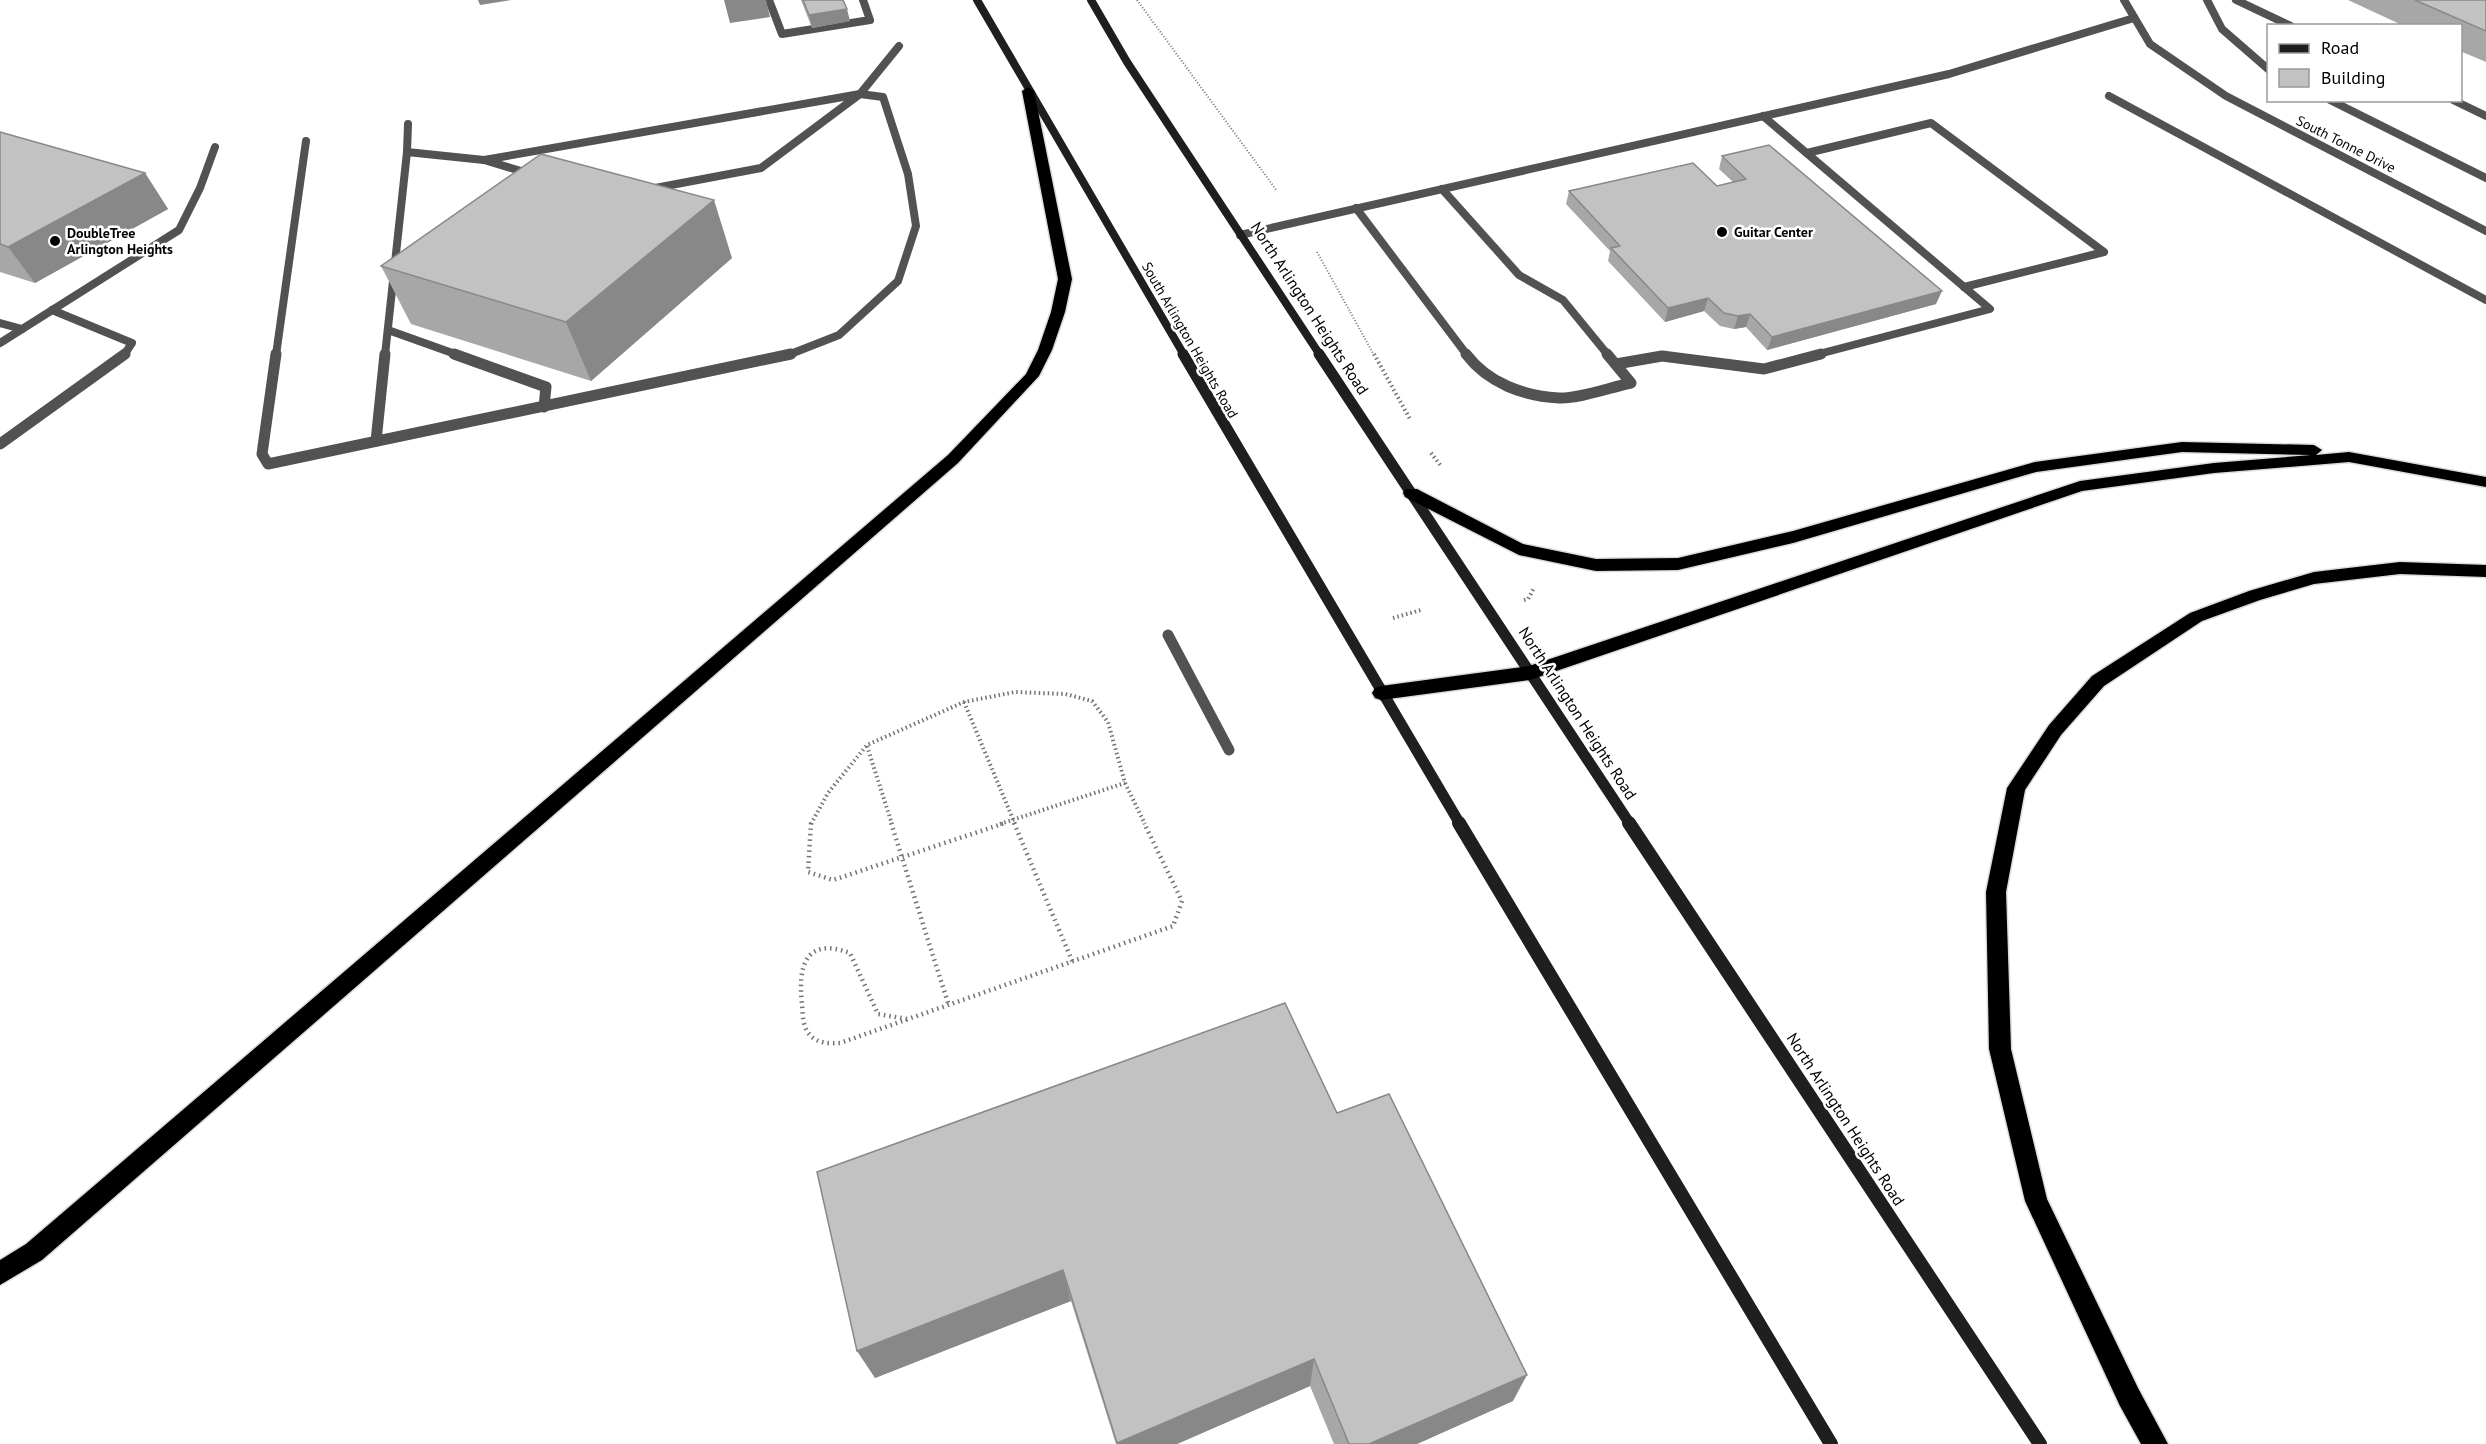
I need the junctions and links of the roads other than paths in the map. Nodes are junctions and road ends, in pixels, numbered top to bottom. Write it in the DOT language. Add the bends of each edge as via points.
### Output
graph roads {
  1 [pos="769,0"];
  2 [pos="863,0"];
  3 [pos="977,0"];
  4 [pos="1091,0"];
  5 [pos="2124,0"];
  6 [pos="2207,0"];
  7 [pos="2236,0"];
  8 [pos="2134,18"];
  9 [pos="2287,24"];
  10 [pos="899,46"];
  11 [pos="2267,68"];
  12 [pos="1028,91"];
  13 [pos="860,94"];
  14 [pos="2109,96"];
  15 [pos="2334,102"];
  16 [pos="2457,102"];
  17 [pos="1763,116"];
  18 [pos="2486,116"];
  19 [pos="408,124"];
  20 [pos="306,141"];
  21 [pos="215,147"];
  22 [pos="407,152"];
  23 [pos="1807,153"];
  24 [pos="484,160"];
  25 [pos="539,177"];
  26 [pos="2486,178"];
  27 [pos="1442,189"];
  28 [pos="641,191"];
  29 [pos="1356,208"];
  30 [pos="2486,231"];
  31 [pos="1240,235"];
  32 [pos="1964,287"];
  33 [pos="2486,300"];
  34 [pos="52,310"];
  35 [pos="0,323"];
  36 [pos="22,329"];
  37 [pos="388,330"];
  38 [pos="0,343"];
  39 [pos="1616,364"];
  40 [pos="543,407"];
  41 [pos="376,441"];
  42 [pos="0,444"];
  43 [pos="2460,478"];
  44 [pos="2486,482"];
  45 [pos="1411,493"];
  46 [pos="2486,571"];
  47 [pos="1168,635"];
  48 [pos="1530,673"];
  49 [pos="1380,693"];
  50 [pos="1228,750"];
  51 [pos="0,1274"];
  52 [pos="1831,1444"];
  53 [pos="2040,1444"];
  54 [pos="2155,1444"];
  1 -- 2 [label="street" via="782,34 870,20"];
  3 -- 12 [label="main road, South Arlington Heights Road"];
  4 -- 31 [label="main road, North Arlington Heights Road"];
  5 -- 8 [label="street, South Tonne Drive"];
  6 -- 11 [label="street" via="2222,29"];
  7 -- 9 [label="street"];
  8 -- 17 [label="street" via="1949,74"];
  8 -- 30 [label="street, South Tonne Drive" via="2150,44 2226,96"];
  10 -- 13 [label="street"];
  12 -- 49 [label="main road, South Arlington Heights Road"];
  12 -- 51 [label="highway" via="1065,279 1058,312 1032,376 953,459 33,1252"];
  13 -- 24 [label="street"];
  13 -- 28 [label="street" via="761,168"];
  13 -- 40 [label="street" via="883,97 908,174 916,226 898,281 839,335 781,358"];
  14 -- 33 [label="street"];
  15 -- 26 [label="street"];
  16 -- 18 [label="street"];
  17 -- 23 [label="street"];
  17 -- 27 [label="street"];
  19 -- 22 [label="street"];
  20 -- 41 [label="street" via="262,454 268,464"];
  21 -- 34 [label="street" via="179,230"];
  22 -- 24 [label="street"];
  22 -- 37 [label="street"];
  23 -- 32 [label="street"];
  23 -- 32 [label="street" via="1931,123 2104,252"];
  24 -- 25 [label="street"];
  27 -- 29 [label="street"];
  27 -- 39 [label="street" via="1519,275 1563,300"];
  29 -- 31 [label="street"];
  29 -- 39 [label="street" via="1473,363 1506,388 1560,398 1631,383"];
  31 -- 45 [label="main road, North Arlington Heights Road"];
  32 -- 39 [label="street" via="1990,309 1764,369 1662,357"];
  34 -- 36 [label="street"];
  34 -- 42 [label="street" via="132,344 123,357"];
  35 -- 36 [label="street"];
  36 -- 38 [label="street"];
  37 -- 40 [label="street" via="546,387"];
  37 -- 41 [label="street"];
  40 -- 41 [label="street"];
  43 -- 44 [label="highway"];
  43 -- 45 [label="highway" via="2341,451 2182,447 2035,467 1793,537 1678,564 1596,565 1519,549"];
  43 -- 48 [label="highway" via="2349,458 2214,468 2080,486"];
  45 -- 48 [label="main road, North Arlington Heights Road"];
  46 -- 54 [label="highway" via="2400,568 2314,578 2196,617 2098,681 2055,730 2016,788 1996,892 2000,1049 2036,1202"];
  47 -- 50 [label="street"];
  48 -- 49 [label="highway"];
  48 -- 53 [label="main road, North Arlington Heights Road"];
  49 -- 52 [label="main road"];
}
